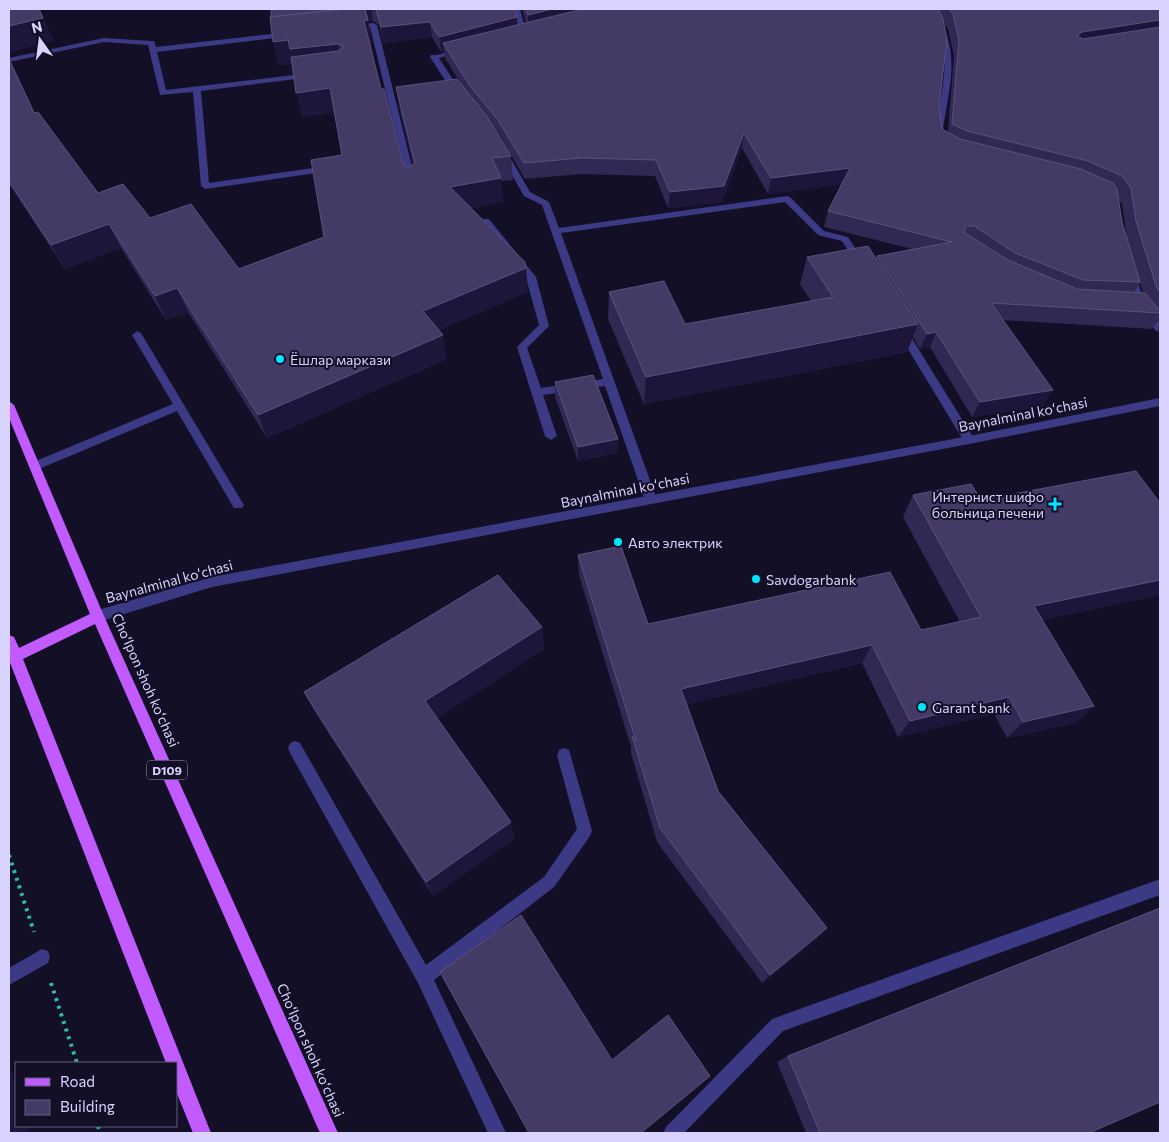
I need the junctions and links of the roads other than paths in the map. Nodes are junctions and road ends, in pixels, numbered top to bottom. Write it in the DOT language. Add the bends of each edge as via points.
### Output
graph roads {
  1 [pos="516,9"];
  2 [pos="930,9"];
  3 [pos="344,28"];
  4 [pos="533,32"];
  5 [pos="296,34"];
  6 [pos="524,34"];
  7 [pos="515,36"];
  8 [pos="470,48"];
  9 [pos="153,50"];
  10 [pos="9,60"];
  11 [pos="324,73"];
  12 [pos="197,89"];
  13 [pos="463,99"];
  14 [pos="941,142"];
  15 [pos="499,145"];
  16 [pos="327,168"];
  17 [pos="413,188"];
  18 [pos="486,221"];
  19 [pos="556,231"];
  20 [pos="1128,266"];
  21 [pos="866,273"];
  22 [pos="897,323"];
  23 [pos="1160,329"];
  24 [pos="137,334"];
  25 [pos="610,382"];
  26 [pos="537,392"];
  27 [pos="1160,402"];
  28 [pos="9,404"];
  29 [pos="179,406"];
  30 [pos="551,436"];
  31 [pos="969,440"];
  32 [pos="35,466"];
  33 [pos="651,500"];
  34 [pos="238,505"];
  35 [pos="98,616"];
  36 [pos="9,641"];
  37 [pos="12,657"];
  38 [pos="295,748"];
  39 [pos="564,754"];
  40 [pos="1160,887"];
  41 [pos="42,957"];
  42 [pos="424,976"];
  43 [pos="9,977"];
  44 [pos="174,1062"];
  45 [pos="178,1074"];
  46 [pos="202,1133"];
  47 [pos="329,1133"];
  48 [pos="497,1133"];
  49 [pos="672,1133"];
  1 -- 6 [label="street"];
  2 -- 14 [label="street" via="941,22 948,47 948,72 939,129"];
  3 -- 17 [label="street" via="373,25"];
  4 -- 6 [label="street"];
  5 -- 9 [label="street"];
  6 -- 7 [label="street"];
  8 -- 13 [label="street" via="434,57"];
  9 -- 10 [label="street" via="151,43 104,40"];
  9 -- 12 [label="street" via="163,93"];
  11 -- 12 [label="street"];
  12 -- 16 [label="street" via="205,186"];
  15 -- 19 [label="street" via="527,194 546,204"];
  18 -- 26 [label="street" via="530,278 544,326 522,347"];
  19 -- 21 [label="street" via="787,199 821,233 845,239"];
  19 -- 25 [label="street"];
  20 -- 23 [label="street" via="1134,304"];
  22 -- 31 [label="street"];
  24 -- 29 [label="street"];
  25 -- 26 [label="street"];
  25 -- 33 [label="street"];
  26 -- 30 [label="street"];
  27 -- 31 [label="street, Baynalminal koʻchasi"];
  28 -- 32 [label="main road, Choʻlpon shoh koʻchasi / D109"];
  29 -- 32 [label="street"];
  29 -- 34 [label="street"];
  31 -- 33 [label="street, Baynalminal koʻchasi"];
  32 -- 35 [label="main road, Choʻlpon shoh koʻchasi / D109"];
  33 -- 35 [label="street, Baynalminal koʻchasi" via="212,582"];
  35 -- 37 [label="main road"];
  35 -- 47 [label="main road, Choʻlpon shoh koʻchasi / D109"];
  36 -- 37 [label="main road"];
  37 -- 44 [label="main road"];
  38 -- 42 [label="street"];
  39 -- 42 [label="street" via="585,831 549,882"];
  40 -- 49 [label="street" via="778,1025"];
  41 -- 43 [label="street"];
  42 -- 48 [label="street"];
  45 -- 46 [label="main road"];
}
